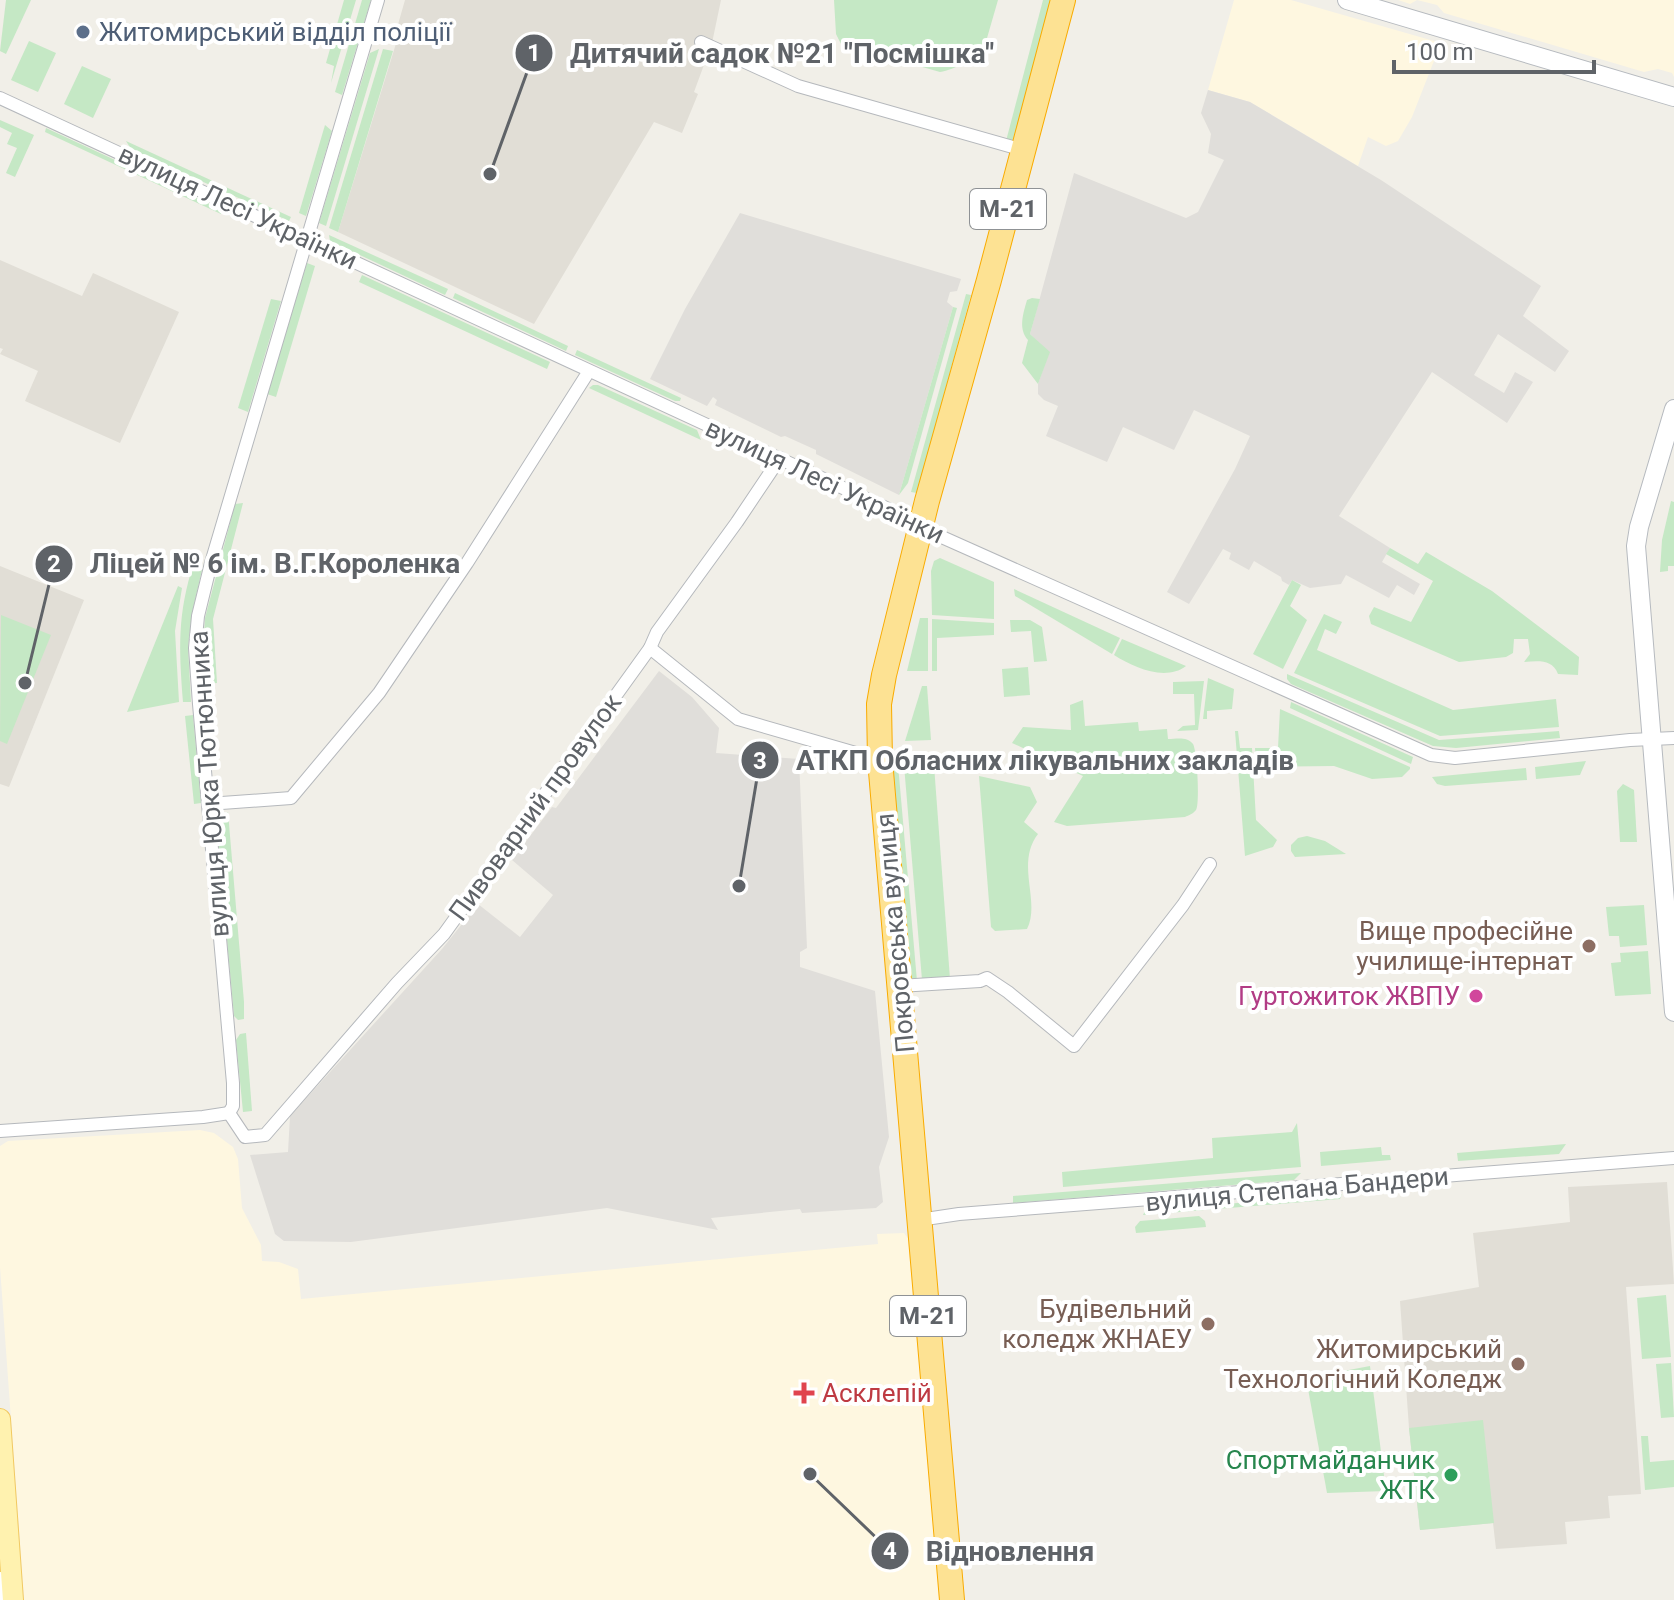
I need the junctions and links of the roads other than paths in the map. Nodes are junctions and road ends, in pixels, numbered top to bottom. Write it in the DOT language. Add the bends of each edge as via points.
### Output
graph roads {
  1 [pos="378,0"];
  2 [pos="1063,0"];
  3 [pos="1347,0"];
  4 [pos="701,42"];
  5 [pos="1674,97"];
  6 [pos="0,98"];
  7 [pos="1023,150"];
  8 [pos="306,239"];
  9 [pos="589,371"];
  10 [pos="1674,409"];
  11 [pos="780,458"];
  12 [pos="921,526"];
  13 [pos="650,648"];
  14 [pos="1674,738"];
  15 [pos="1652,740"];
  16 [pos="880,760"];
  17 [pos="208,804"];
  18 [pos="1210,864"];
  19 [pos="1672,964"];
  20 [pos="899,986"];
  21 [pos="1674,1012"];
  22 [pos="229,1113"];
  23 [pos="0,1131"];
  24 [pos="1674,1158"];
  25 [pos="919,1220"];
  26 [pos="0,1419"];
  27 [pos="0,1578"];
  28 [pos="2,1600"];
  29 [pos="13,1600"];
  30 [pos="952,1600"];
  1 -- 8 [label="street, вулиця Юрка Тютюнника"];
  2 -- 7 [label="highway, Покровська вулиця / М-21"];
  3 -- 5 [label="street"];
  4 -- 7 [label="street" via="798,86"];
  6 -- 8 [label="street, вулиця Лесі Українки"];
  7 -- 12 [label="highway, Покровська вулиця / М-21"];
  8 -- 9 [label="street, вулиця Лесі Українки"];
  8 -- 17 [label="street, вулиця Юрка Тютюнника" via="198,616 195,648"];
  9 -- 11 [label="street, вулиця Лесі Українки"];
  9 -- 17 [label="street" via="379,693 291,798"];
  10 -- 15 [label="street" via="1636,546"];
  11 -- 12 [label="street, вулиця Лесі Українки"];
  11 -- 13 [label="street, Пивоварний провулок"];
  12 -- 15 [label="street, вулиця Лесі Українки" via="1436,757"];
  12 -- 16 [label="highway, Покровська вулиця / М-21" via="880,692"];
  13 -- 16 [label="street" via="738,719"];
  13 -- 22 [label="street, Пивоварний провулок" via="444,934 265,1135 245,1137"];
  14 -- 15 [label="street, вулиця Лесі Українки"];
  15 -- 19 [label="street"];
  16 -- 20 [label="highway, Покровська вулиця / М-21"];
  17 -- 22 [label="street, вулиця Юрка Тютюнника" via="233,1083"];
  18 -- 20 [label="street" via="1074,1046 987,978"];
  19 -- 21 [label="street"];
  20 -- 25 [label="highway, Покровська вулиця / М-21"];
  22 -- 23 [label="street"];
  24 -- 25 [label="street, вулиця Степана Бандери"];
  25 -- 30 [label="highway, Покровська вулиця / М-21"];
  26 -- 29 [label="main road"];
  27 -- 28 [label="street"];
}
